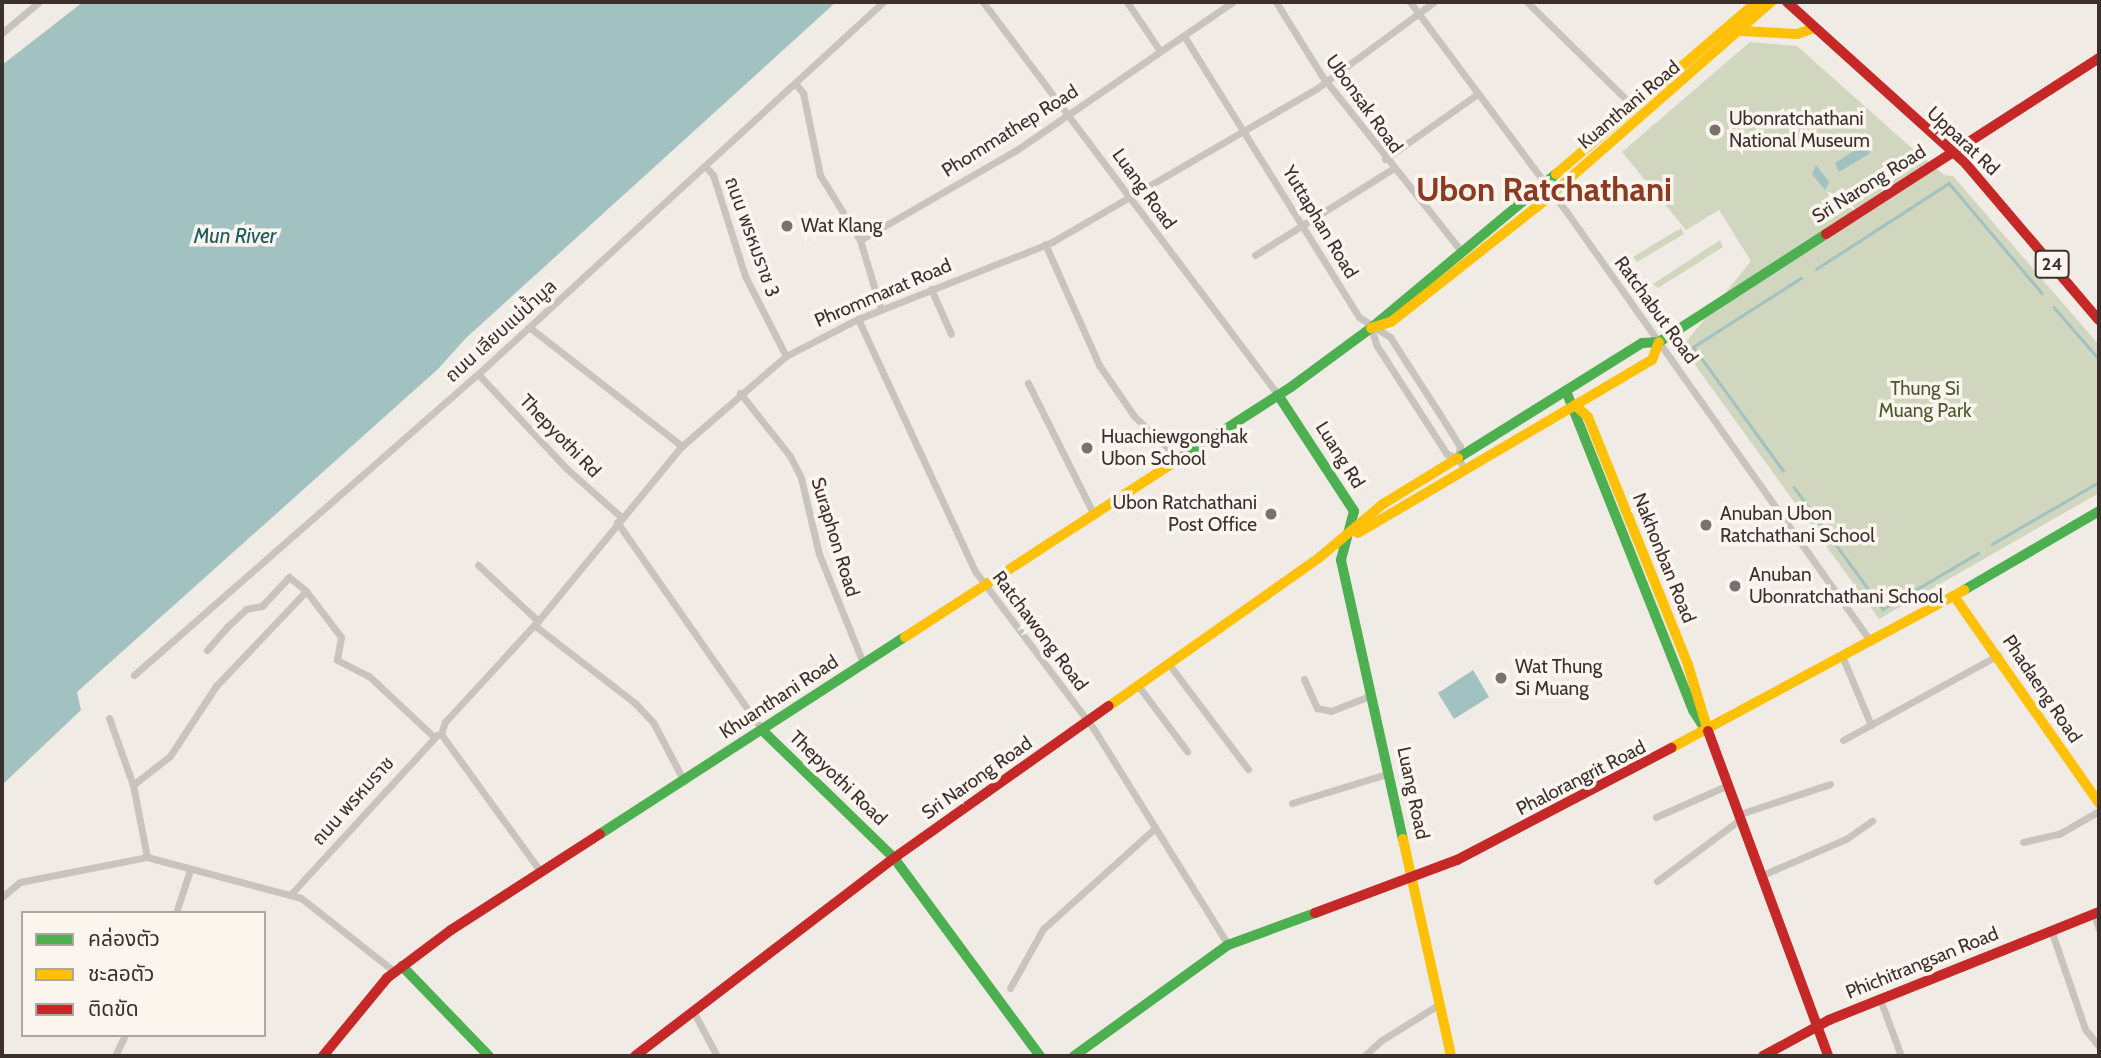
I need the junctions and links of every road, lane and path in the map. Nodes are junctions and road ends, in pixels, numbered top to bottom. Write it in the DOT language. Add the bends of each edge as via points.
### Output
graph roads {
  1 [pos="39,2"];
  2 [pos="883,2"];
  3 [pos="984,2"];
  4 [pos="1127,2"];
  5 [pos="1233,2"];
  6 [pos="1276,2"];
  7 [pos="1410,2"];
  8 [pos="1434,2"];
  9 [pos="1527,2"];
  10 [pos="1757,2"];
  11 [pos="1770,2"];
  12 [pos="1787,2"];
  13 [pos="1419,13"];
  14 [pos="1814,27"];
  15 [pos="1742,31"];
  16 [pos="2,33"];
  17 [pos="1184,36"];
  18 [pos="1160,51"];
  19 [pos="2099,58"];
  20 [pos="1327,82"];
  21 [pos="795,83"];
  22 [pos="1476,95"];
  23 [pos="1639,112"];
  24 [pos="1068,114"];
  25 [pos="1244,128"];
  26 [pos="1952,153"];
  27 [pos="1385,159"];
  28 [pos="706,167"];
  29 [pos="1392,169"];
  30 [pos="1544,184"];
  31 [pos="1552,194"];
  32 [pos="1128,196"];
  33 [pos="1302,223"];
  34 [pos="860,240"];
  35 [pos="1045,244"];
  36 [pos="1255,256"];
  37 [pos="1466,256"];
  38 [pos="931,289"];
  39 [pos="881,310"];
  40 [pos="858,319"];
  41 [pos="2099,320"];
  42 [pos="529,327"];
  43 [pos="1371,328"];
  44 [pos="951,334"];
  45 [pos="1659,342"];
  46 [pos="786,356"];
  47 [pos="478,374"];
  48 [pos="1028,383"];
  49 [pos="1566,391"];
  50 [pos="740,393"];
  51 [pos="1278,395"];
  52 [pos="1575,405"];
  53 [pos="682,446"];
  54 [pos="1458,458"];
  55 [pos="1179,459"];
  56 [pos="1465,470"];
  57 [pos="2099,511"];
  58 [pos="1094,515"];
  59 [pos="619,519"];
  60 [pos="1346,538"];
  61 [pos="478,565"];
  62 [pos="986,584"];
  63 [pos="306,591"];
  64 [pos="1954,596"];
  65 [pos="536,623"];
  66 [pos="1871,642"];
  67 [pos="207,650"];
  68 [pos="1999,654"];
  69 [pos="1842,656"];
  70 [pos="1168,662"];
  71 [pos="863,663"];
  72 [pos="134,676"];
  73 [pos="1304,679"];
  74 [pos="1137,684"];
  75 [pos="1374,695"];
  76 [pos="109,718"];
  77 [pos="1087,721"];
  78 [pos="1871,725"];
  79 [pos="762,730"];
  80 [pos="1706,731"];
  81 [pos="437,735"];
  82 [pos="1843,740"];
  83 [pos="1187,751"];
  84 [pos="1248,769"];
  85 [pos="1390,773"];
  86 [pos="684,781"];
  87 [pos="1830,784"];
  88 [pos="133,785"];
  89 [pos="1726,786"];
  90 [pos="1292,803"];
  91 [pos="2099,803"];
  92 [pos="2099,811"];
  93 [pos="1656,817"];
  94 [pos="1738,818"];
  95 [pos="1872,821"];
  96 [pos="1154,828"];
  97 [pos="2023,842"];
  98 [pos="147,858"];
  99 [pos="894,858"];
  100 [pos="190,870"];
  101 [pos="541,872"];
  102 [pos="1760,876"];
  103 [pos="1413,878"];
  104 [pos="1657,881"];
  105 [pos="291,894"];
  106 [pos="2,897"];
  107 [pos="177,911"];
  108 [pos="2097,914"];
  109 [pos="2099,929"];
  110 [pos="2051,930"];
  111 [pos="1228,945"];
  112 [pos="399,969"];
  113 [pos="1010,988"];
  114 [pos="1880,999"];
  115 [pos="1438,1005"];
  116 [pos="693,1011"];
  117 [pos="1816,1026"];
  118 [pos="124,1037"];
  119 [pos="2099,1046"];
  120 [pos="115,1056"];
  121 [pos="323,1056"];
  122 [pos="489,1056"];
  123 [pos="635,1056"];
  124 [pos="718,1056"];
  125 [pos="1040,1056"];
  126 [pos="1074,1056"];
  127 [pos="1364,1056"];
  128 [pos="1451,1056"];
  129 [pos="1763,1056"];
  130 [pos="1828,1056"];
  131 [pos="1901,1056"];
  1 -- 16 [label="street"];
  2 -- 21 [label="street, ถนน เลียบแม่น้ำมูล"];
  3 -- 24 [label="street, Luang Road"];
  4 -- 18 [label="street"];
  5 -- 17 [label="street, Phommathep Road"];
  6 -- 20 [label="street, Ubonsak Road"];
  7 -- 13 [label="street, Ratchabut Road"];
  8 -- 13 [label="street, Phrommarat Road"];
  9 -- 23 [label="street"];
  10 -- 23 [label="street"];
  11 -- 15 [label="street, Kuanthani Road"];
  12 -- 14 [label="street, Upparat Rd / 24"];
  13 -- 20 [label="street, Phrommarat Road"];
  13 -- 22 [label="street, Ratchabut Road"];
  14 -- 15 [label="street" via="1797,34"];
  14 -- 26 [label="street, Upparat Rd / 24"];
  15 -- 23 [label="street, Kuanthani Road"];
  17 -- 18 [label="street, Phommathep Road"];
  17 -- 25 [label="street, Yuttaphan Road"];
  18 -- 24 [label="street, Phommathep Road"];
  19 -- 26 [label="street, Sri Narong Road"];
  20 -- 25 [label="street, Phrommarat Road"];
  20 -- 27 [label="street, Ubonsak Road"];
  21 -- 28 [label="street, ถนน เลียบแม่น้ำมูล"];
  21 -- 34 [label="street" via="803,93 820,175"];
  22 -- 27 [label="street"];
  22 -- 30 [label="street, Ratchabut Road"];
  23 -- 30 [label="street"];
  23 -- 31 [label="street, Kuanthani Road"];
  24 -- 32 [label="street, Luang Road"];
  24 -- 34 [label="street, Phommathep Road"];
  25 -- 32 [label="street, Phrommarat Road"];
  25 -- 33 [label="street, Yuttaphan Road"];
  26 -- 41 [label="street, Upparat Rd / 24"];
  26 -- 45 [label="street, Sri Narong Road"];
  27 -- 29 [label="street, Ubonsak Road"];
  28 -- 42 [label="street, ถนน เลียบแม่น้ำมูล"];
  28 -- 46 [label="street, ถนน พรหมราช 3" via="745,275"];
  29 -- 33 [label="street"];
  29 -- 37 [label="street, Ubonsak Road"];
  30 -- 31 [label="street, Ratchabut Road"];
  30 -- 37 [label="street"];
  31 -- 37 [label="street, Kuanthani Road"];
  31 -- 45 [label="street, Ratchabut Road"];
  32 -- 35 [label="street, Phrommarat Road"];
  32 -- 51 [label="street, Luang Road"];
  33 -- 36 [label="street"];
  33 -- 43 [label="street, Yuttaphan Road" via="1359,317"];
  34 -- 39 [label="street"];
  35 -- 38 [label="street, Phrommarat Road"];
  35 -- 55 [label="street" via="1099,365 1134,416"];
  37 -- 43 [label="street, Kuanthani Road" via="1391,322"];
  38 -- 39 [label="street, Phrommarat Road"];
  38 -- 44 [label="street"];
  39 -- 40 [label="street, Phrommarat Road"];
  40 -- 46 [label="street, Phrommarat Road"];
  40 -- 62 [label="street, Ratchawong Road" via="975,571"];
  42 -- 47 [label="street, ถนน เลียบแม่น้ำมูล"];
  42 -- 53 [label="street"];
  43 -- 51 [label="street, Kuanthani Road"];
  43 -- 54 [label="street" via="1377,346 1447,454"];
  43 -- 54 [label="street" via="1390,337 1460,446"];
  45 -- 49 [label="street, Sri Narong Road" via="1642,343"];
  45 -- 52 [label="street, Sri Narong Road" via="1652,360"];
  45 -- 66 [label="street, Ratchabut Road"];
  46 -- 50 [label="street, Phrommarat Road"];
  47 -- 59 [label="street, Thepyothi Rd"];
  47 -- 72 [label="street, ถนน เลียบแม่น้ำมูล"];
  48 -- 58 [label="street"];
  49 -- 52 [label="street, Nakhonban Road"];
  49 -- 54 [label="street, Sri Narong Road"];
  50 -- 53 [label="street, Phrommarat Road"];
  50 -- 71 [label="street, Suraphon Road" via="790,456 801,478 820,554"];
  51 -- 55 [label="street, Khuanthani Road"];
  51 -- 60 [label="street, Luang Rd" via="1354,511"];
  52 -- 56 [label="street, Sri Narong Road"];
  52 -- 80 [label="street, Nakhonban Road" via="1650,585 1693,710"];
  53 -- 59 [label="street, Phrommarat Road"];
  54 -- 56 [label="street"];
  54 -- 60 [label="street, Sri Narong Road" via="1383,504"];
  55 -- 58 [label="street, Khuanthani Road"];
  56 -- 60 [label="street, Sri Narong Road" via="1394,515"];
  57 -- 64 [label="street, Phalorangrit Road"];
  58 -- 62 [label="street, Khuanthani Road"];
  59 -- 65 [label="street, Phrommarat Road"];
  59 -- 79 [label="street, Thepyothi Road"];
  60 -- 70 [label="street, Sri Narong Road"];
  60 -- 75 [label="street, Luang Road" via="1341,560"];
  61 -- 65 [label="street"];
  62 -- 71 [label="street, Khuanthani Road"];
  62 -- 77 [label="street, Ratchawong Road"];
  63 -- 67 [label="street" via="289,577 262,606 246,609"];
  63 -- 81 [label="street" via="341,637 337,660 369,677"];
  63 -- 88 [label="street" via="216,686 170,756"];
  64 -- 66 [label="street, Phalorangrit Road"];
  64 -- 68 [label="street, Phadaeng Road"];
  65 -- 81 [label="street, Phrommarat Road"];
  65 -- 86 [label="street" via="653,722"];
  66 -- 69 [label="street, Phalorangrit Road"];
  68 -- 78 [label="street"];
  68 -- 91 [label="street, Phadaeng Road"];
  69 -- 78 [label="street"];
  69 -- 80 [label="street, Phalorangrit Road"];
  70 -- 74 [label="street, Sri Narong Road"];
  70 -- 84 [label="street"];
  71 -- 79 [label="street, Khuanthani Road"];
  73 -- 75 [label="street" via="1317,708 1331,711"];
  74 -- 77 [label="street, Sri Narong Road"];
  74 -- 83 [label="street"];
  75 -- 85 [label="street, Luang Road"];
  76 -- 88 [label="street"];
  77 -- 96 [label="street, Ratchawong Road"];
  77 -- 99 [label="street, Sri Narong Road"];
  78 -- 82 [label="street"];
  79 -- 86 [label="street, Khuanthani Road"];
  79 -- 99 [label="street, Thepyothi Road"];
  80 -- 89 [label="street, Nakhonban Road"];
  80 -- 103 [label="street, Phalorangrit Road" via="1468,855"];
  81 -- 101 [label="street"];
  81 -- 105 [label="street, ถนน พรหมราช"];
  85 -- 90 [label="street"];
  85 -- 103 [label="street, Luang Road"];
  86 -- 101 [label="street, Khuanthani Road"];
  87 -- 94 [label="street"];
  88 -- 98 [label="street"];
  89 -- 93 [label="street"];
  89 -- 94 [label="street, Nakhonban Road"];
  92 -- 97 [label="street" via="2059,834"];
  94 -- 102 [label="street, Nakhonban Road"];
  94 -- 104 [label="street"];
  95 -- 102 [label="street" via="1846,839"];
  96 -- 111 [label="street, Ratchawong Road"];
  96 -- 113 [label="street" via="1044,929"];
  98 -- 100 [label="street"];
  98 -- 106 [label="street" via="20,882"];
  99 -- 116 [label="street, Sri Narong Road"];
  99 -- 125 [label="street, Thepyothi Road"];
  100 -- 105 [label="street"];
  100 -- 107 [label="street"];
  101 -- 112 [label="street, Khuanthani Road"];
  102 -- 117 [label="street, Nakhonban Road"];
  103 -- 111 [label="street, Phalorangrit Road"];
  103 -- 115 [label="street, Luang Road"];
  105 -- 112 [label="street"];
  108 -- 109 [label="street"];
  108 -- 110 [label="street, Phichitrangsan Road"];
  110 -- 114 [label="street, Phichitrangsan Road"];
  110 -- 119 [label="street" via="2085,1029"];
  111 -- 126 [label="street, Phalorangrit Road"];
  112 -- 121 [label="street, Khuanthani Road"];
  112 -- 122 [label="street"];
  114 -- 117 [label="street, Phichitrangsan Road"];
  114 -- 131 [label="street"];
  115 -- 127 [label="street"];
  115 -- 128 [label="street, Luang Road"];
  116 -- 123 [label="street, Sri Narong Road"];
  116 -- 124 [label="street"];
  117 -- 129 [label="street, Phichitrangsan Road"];
  117 -- 130 [label="street, Nakhonban Road"];
  118 -- 120 [label="street"];
}
